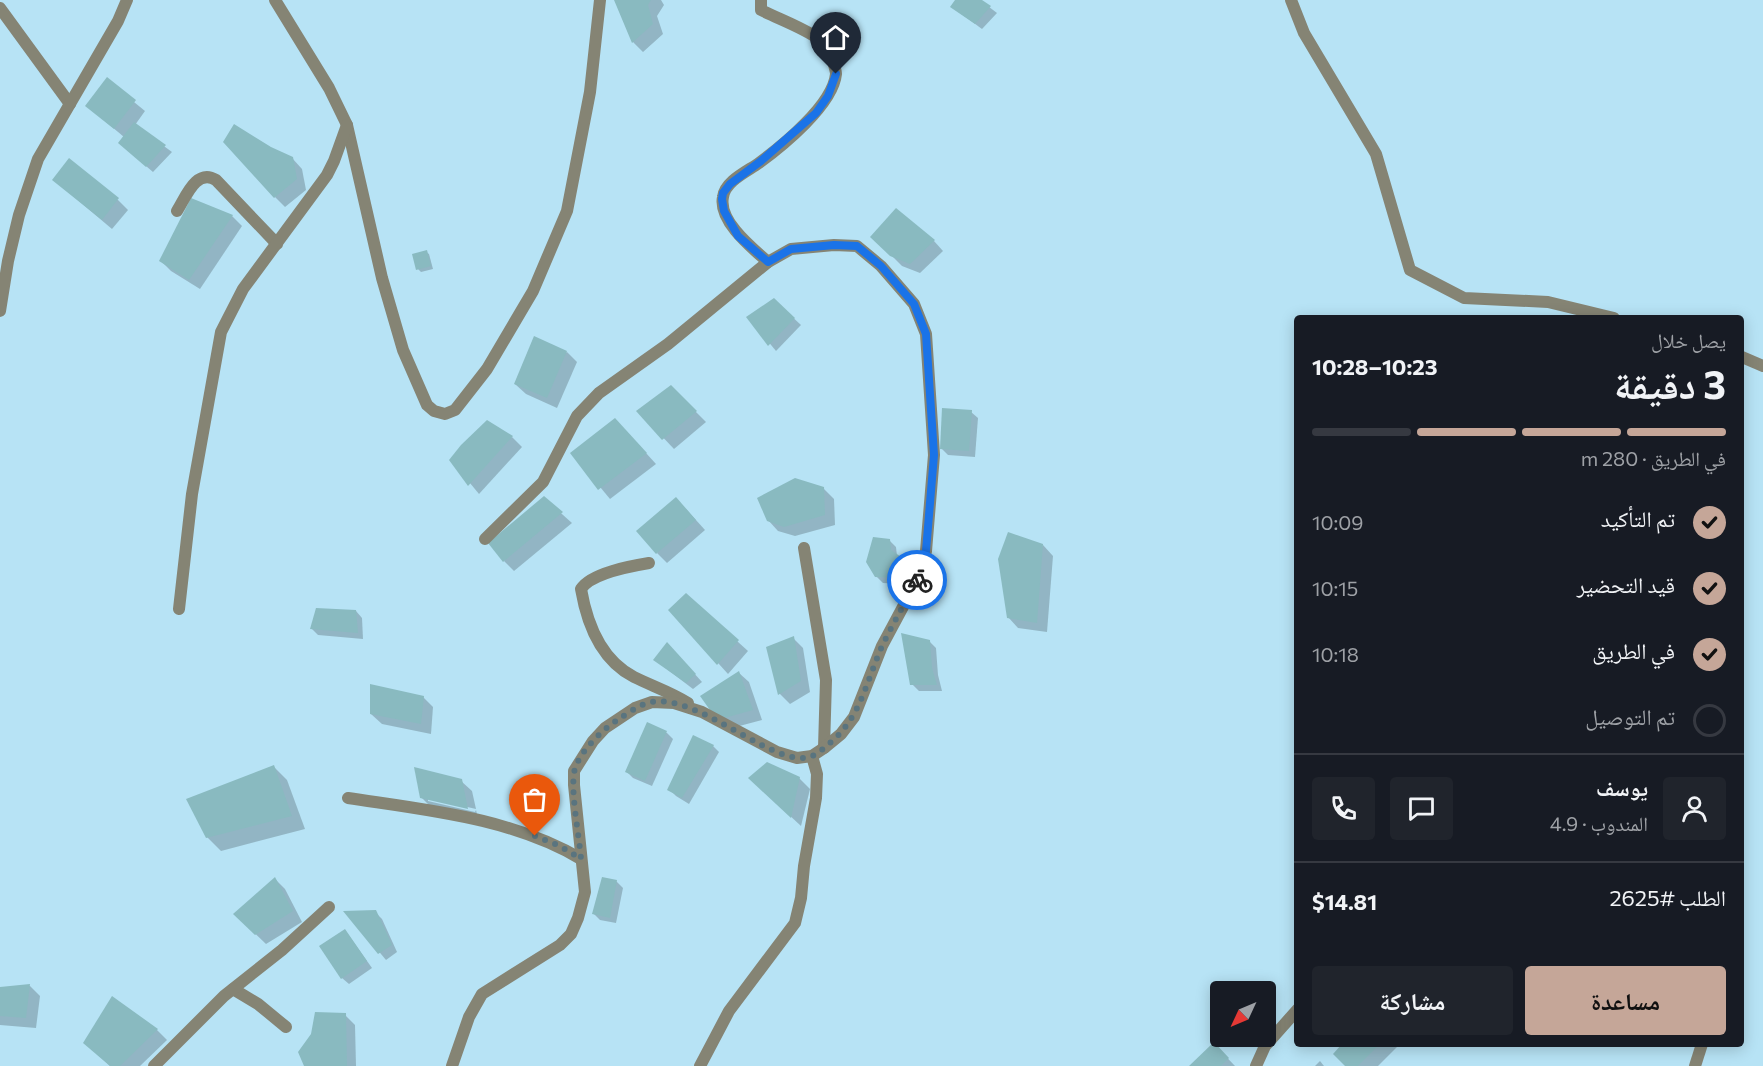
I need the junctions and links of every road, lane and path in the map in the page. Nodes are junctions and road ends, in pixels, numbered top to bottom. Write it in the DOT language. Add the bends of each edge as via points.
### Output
graph roads {
  1 [pos="127,0"];
  2 [pos="275,0"];
  3 [pos="600,0"];
  4 [pos="761,0"];
  5 [pos="1291,0"];
  6 [pos="0,8"];
  7 [pos="70,104"];
  8 [pos="347,126"];
  9 [pos="177,211"];
  10 [pos="277,244"];
  11 [pos="768,262"];
  12 [pos="0,311"];
  13 [pos="1602,315"];
  14 [pos="1744,358"];
  15 [pos="1763,366"];
  16 [pos="485,539"];
  17 [pos="804,548"];
  18 [pos="650,563"];
  19 [pos="179,609"];
  20 [pos="702,712"];
  21 [pos="824,748"];
  22 [pos="812,756"];
  23 [pos="348,798"];
  24 [pos="581,859"];
  25 [pos="329,907"];
  26 [pos="233,989"];
  27 [pos="1294,1013"];
  28 [pos="286,1027"];
  29 [pos="1701,1047"];
  30 [pos="154,1066"];
  31 [pos="452,1066"];
  32 [pos="700,1066"];
  33 [pos="1256,1066"];
  34 [pos="1695,1066"];
  1 -- 7 [label="street"];
  2 -- 8 [label="street"];
  3 -- 8 [label="street" via="590,92 567,211 533,291 487,369 455,410 445,414 427,405 403,350"];
  4 -- 11 [label="street" via="761,10 820,39 832,54 836,74 816,113 723,193 724,211 738,236"];
  5 -- 13 [label="street" via="1304,33 1376,154 1410,270 1464,298 1548,302"];
  6 -- 7 [label="street"];
  7 -- 12 [label="street" via="38,159 19,215"];
  8 -- 10 [label="street" via="327,175"];
  9 -- 10 [label="street" via="196,182 209,176"];
  10 -- 19 [label="street" via="243,289 222,332 192,494"];
  11 -- 16 [label="street" via="668,344 599,393 577,416 543,482"];
  11 -- 21 [label="street" via="791,249 857,246 881,266 914,304 926,334 934,455 926,551 920,575 882,646 854,717"];
  14 -- 15 [label="street"];
  17 -- 21 [label="street" via="826,680"];
  18 -- 20 [label="street" via="629,566 584,584 581,589 589,621 596,639 615,665"];
  20 -- 22 [label="street" via="777,752 797,758"];
  20 -- 24 [label="street" via="674,703 652,702 635,708 593,741 574,771"];
  21 -- 22 [label="street"];
  22 -- 32 [label="street" via="817,774 816,798 795,923 729,1011"];
  23 -- 24 [label="street" via="472,819 535,836"];
  24 -- 31 [label="street" via="585,892 571,934 482,994 469,1017"];
  25 -- 26 [label="street"];
  26 -- 28 [label="street"];
  26 -- 30 [label="street"];
  27 -- 33 [label="street" via="1265,1046"];
  29 -- 34 [label="street"];
}
